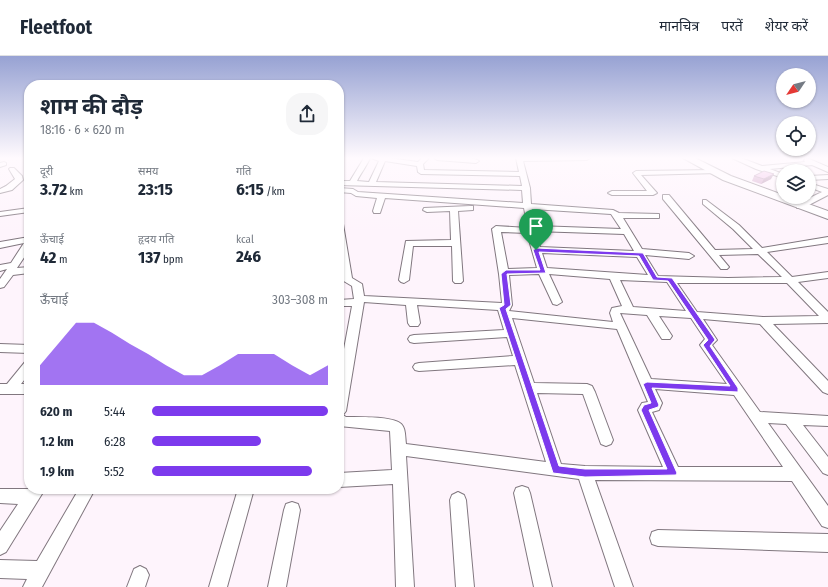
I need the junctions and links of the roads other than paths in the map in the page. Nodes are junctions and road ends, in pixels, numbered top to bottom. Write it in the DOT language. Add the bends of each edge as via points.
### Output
graph roads {
  1 [pos="16,183"];
  2 [pos="344,183"];
  3 [pos="472,183"];
  4 [pos="525,183"];
  5 [pos="644,183"];
  6 [pos="739,183"];
  7 [pos="352,184"];
  8 [pos="371,184"];
  9 [pos="472,188"];
  10 [pos="526,188"];
  11 [pos="816,188"];
  12 [pos="344,190"];
  13 [pos="0,191"];
  14 [pos="828,192"];
  15 [pos="612,193"];
  16 [pos="382,195"];
  17 [pos="666,197"];
  18 [pos="706,202"];
  19 [pos="471,205"];
  20 [pos="800,206"];
  21 [pos="454,209"];
  22 [pos="528,209"];
  23 [pos="427,210"];
  24 [pos="24,211"];
  25 [pos="377,211"];
  26 [pos="0,214"];
  27 [pos="617,215"];
  28 [pos="828,215"];
  29 [pos="656,216"];
  30 [pos="532,229"];
  31 [pos="627,232"];
  32 [pos="828,240"];
  33 [pos="456,243"];
  34 [pos="0,245"];
  35 [pos="24,245"];
  36 [pos="536,250"];
  37 [pos="759,250"];
  38 [pos="24,251"];
  39 [pos="640,253"];
  40 [pos="713,253"];
  41 [pos="689,256"];
  42 [pos="344,259"];
  43 [pos="724,267"];
  44 [pos="0,268"];
  45 [pos="13,269"];
  46 [pos="24,270"];
  47 [pos="544,271"];
  48 [pos="504,274"];
  49 [pos="828,275"];
  50 [pos="614,277"];
  51 [pos="655,279"];
  52 [pos="404,280"];
  53 [pos="670,280"];
  54 [pos="790,280"];
  55 [pos="356,282"];
  56 [pos="458,282"];
  57 [pos="344,283"];
  58 [pos="0,286"];
  59 [pos="359,301"];
  60 [pos="344,302"];
  61 [pos="557,302"];
  62 [pos="411,303"];
  63 [pos="629,310"];
  64 [pos="504,311"];
  65 [pos="651,312"];
  66 [pos="694,315"];
  67 [pos="828,318"];
  68 [pos="762,321"];
  69 [pos="414,323"];
  70 [pos="621,326"];
  71 [pos="511,333"];
  72 [pos="666,336"];
  73 [pos="414,339"];
  74 [pos="0,348"];
  75 [pos="24,349"];
  76 [pos="520,360"];
  77 [pos="419,368"];
  78 [pos="24,370"];
  79 [pos="344,384"];
  80 [pos="647,384"];
  81 [pos="529,388"];
  82 [pos="5,389"];
  83 [pos="24,389"];
  84 [pos="828,389"];
  85 [pos="736,390"];
  86 [pos="755,417"];
  87 [pos="790,419"];
  88 [pos="825,421"];
  89 [pos="344,422"];
  90 [pos="606,440"];
  91 [pos="399,449"];
  92 [pos="828,468"];
  93 [pos="556,470"];
  94 [pos="585,473"];
  95 [pos="673,473"];
  96 [pos="795,474"];
  97 [pos="400,477"];
  98 [pos="344,480"];
  99 [pos="522,493"];
  100 [pos="24,494"];
  101 [pos="33,494"];
  102 [pos="84,494"];
  103 [pos="245,494"];
  104 [pos="0,496"];
  105 [pos="458,500"];
  106 [pos="292,510"];
  107 [pos="828,520"];
  108 [pos="658,538"];
  109 [pos="828,543"];
  110 [pos="0,546"];
  111 [pos="0,569"];
  112 [pos="42,570"];
  113 [pos="32,587"];
  114 [pos="218,587"];
  115 [pos="277,587"];
  116 [pos="405,587"];
  117 [pos="465,587"];
  118 [pos="543,587"];
  119 [pos="624,587"];
  1 -- 13 [label="street"];
  2 -- 7 [label="street"];
  3 -- 9 [label="street"];
  4 -- 10 [label="street"];
  5 -- 15 [label="street" via="653,193"];
  6 -- 20 [label="main road"];
  7 -- 8 [label="street"];
  8 -- 9 [label="street"];
  9 -- 10 [label="street"];
  9 -- 19 [label="street"];
  10 -- 22 [label="street"];
  11 -- 14 [label="street"];
  12 -- 16 [label="street" via="356,194"];
  14 -- 20 [label="street"];
  16 -- 19 [label="street"];
  16 -- 25 [label="street"];
  17 -- 40 [label="street"];
  18 -- 37 [label="street"];
  19 -- 21 [label="street"];
  19 -- 22 [label="street"];
  20 -- 28 [label="main road"];
  21 -- 23 [label="street"];
  21 -- 33 [label="street"];
  22 -- 27 [label="street" via="611,212"];
  22 -- 30 [label="street"];
  24 -- 26 [label="street"];
  27 -- 29 [label="street"];
  27 -- 31 [label="street"];
  30 -- 31 [label="street"];
  30 -- 36 [label="street"];
  30 -- 48 [label="street" via="496,229"];
  31 -- 39 [label="street"];
  32 -- 37 [label="street"];
  33 -- 52 [label="street" via="410,242"];
  33 -- 56 [label="street"];
  34 -- 35 [label="street"];
  36 -- 39 [label="street"];
  36 -- 47 [label="street"];
  37 -- 40 [label="street"];
  37 -- 54 [label="street"];
  38 -- 45 [label="street"];
  39 -- 41 [label="street"];
  39 -- 51 [label="street"];
  40 -- 43 [label="street"];
  42 -- 55 [label="street" via="347,280"];
  44 -- 45 [label="street"];
  45 -- 46 [label="street"];
  45 -- 58 [label="street"];
  47 -- 48 [label="street" via="509,271"];
  47 -- 50 [label="street"];
  47 -- 61 [label="street"];
  48 -- 64 [label="street" via="507,305"];
  49 -- 54 [label="street"];
  50 -- 51 [label="street"];
  50 -- 63 [label="street"];
  51 -- 53 [label="street"];
  53 -- 54 [label="street"];
  53 -- 66 [label="street"];
  54 -- 67 [label="street"];
  55 -- 57 [label="street"];
  55 -- 59 [label="street"];
  59 -- 60 [label="street"];
  59 -- 62 [label="street"];
  59 -- 79 [label="street"];
  62 -- 64 [label="street"];
  62 -- 69 [label="street"];
  63 -- 65 [label="street"];
  63 -- 70 [label="street" via="616,310"];
  64 -- 70 [label="street"];
  64 -- 71 [label="street"];
  65 -- 66 [label="street"];
  65 -- 72 [label="street"];
  66 -- 68 [label="street"];
  66 -- 85 [label="street" via="711,340 706,345"];
  67 -- 68 [label="street"];
  68 -- 84 [label="street"];
  70 -- 80 [label="street"];
  71 -- 73 [label="street"];
  71 -- 76 [label="street"];
  74 -- 75 [label="street"];
  76 -- 77 [label="street"];
  76 -- 81 [label="street"];
  78 -- 82 [label="street"];
  80 -- 85 [label="street"];
  80 -- 95 [label="street" via="655,405 645,410"];
  81 -- 90 [label="street" via="587,389"];
  81 -- 93 [label="street"];
  82 -- 83 [label="street"];
  85 -- 86 [label="street"];
  86 -- 87 [label="street"];
  86 -- 96 [label="street"];
  87 -- 88 [label="street"];
  87 -- 92 [label="street"];
  89 -- 91 [label="street" via="395,427 398,431"];
  91 -- 93 [label="street"];
  91 -- 97 [label="street"];
  93 -- 94 [label="street"];
  94 -- 95 [label="street"];
  94 -- 119 [label="street"];
  95 -- 96 [label="street"];
  96 -- 107 [label="street"];
  97 -- 98 [label="street"];
  97 -- 116 [label="street"];
  99 -- 118 [label="street"];
  100 -- 104 [label="street"];
  101 -- 110 [label="street"];
  102 -- 112 [label="street"];
  103 -- 114 [label="street"];
  105 -- 117 [label="street"];
  106 -- 115 [label="street"];
  108 -- 109 [label="street"];
  111 -- 112 [label="street"];
  112 -- 113 [label="street"];
}
